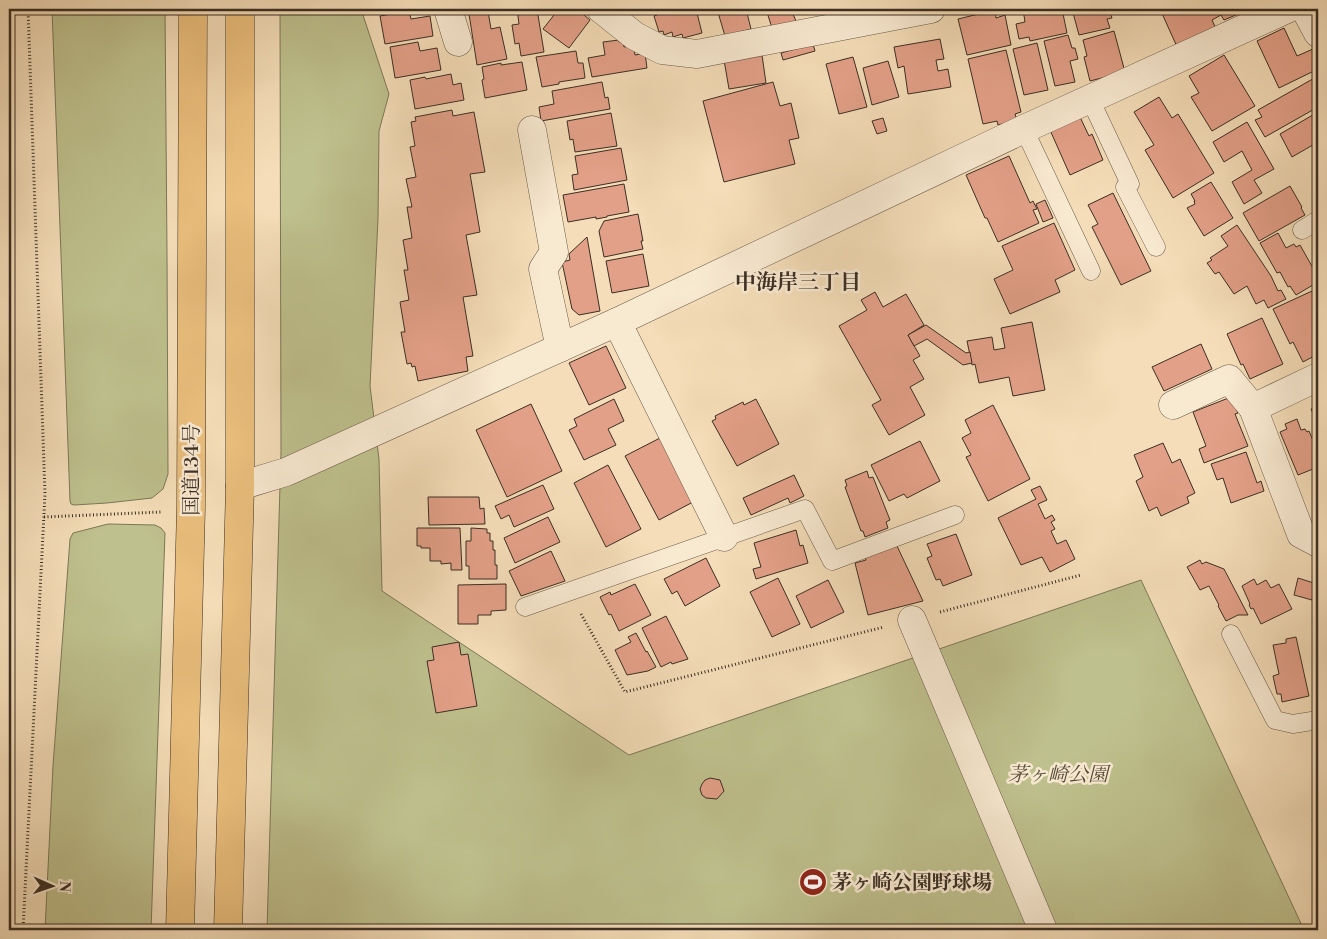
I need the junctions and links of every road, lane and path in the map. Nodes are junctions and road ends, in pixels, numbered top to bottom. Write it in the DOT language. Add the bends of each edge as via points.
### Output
graph roads {
  1 [pos="28,9"];
  2 [pos="193,9"];
  3 [pos="240,9"];
  4 [pos="448,9"];
  5 [pos="601,9"];
  6 [pos="931,9"];
  7 [pos="1287,9"];
  8 [pos="1305,9"];
  9 [pos="879,13"];
  10 [pos="1318,32"];
  11 [pos="458,42"];
  12 [pos="1090,98"];
  13 [pos="1024,129"];
  14 [pos="532,130"];
  15 [pos="1318,220"];
  16 [pos="1302,230"];
  17 [pos="1156,247"];
  18 [pos="1091,271"];
  19 [pos="617,322"];
  20 [pos="560,348"];
  21 [pos="1318,377"];
  22 [pos="1173,405"];
  23 [pos="1253,408"];
  24 [pos="240,486"];
  25 [pos="169,512"];
  26 [pos="955,515"];
  27 [pos="44,517"];
  28 [pos="724,537"];
  29 [pos="1318,543"];
  30 [pos="1081,575"];
  31 [pos="568,592"];
  32 [pos="525,606"];
  33 [pos="912,620"];
  34 [pos="1231,634"];
  35 [pos="1318,720"];
  36 [pos="23,930"];
  37 [pos="180,930"];
  38 [pos="228,930"];
  39 [pos="1043,930"];
  1 -- 27 [label="path"];
  2 -- 37 [label="highway, 国道134号" via="191,507"];
  3 -- 24 [label="highway"];
  4 -- 11 [label="street"];
  5 -- 9 [label="street" via="635,36 662,50 697,54"];
  6 -- 9 [label="street"];
  7 -- 12 [label="street"];
  8 -- 10 [label="street"];
  12 -- 13 [label="street"];
  12 -- 17 [label="lane" via="1130,184 1125,187"];
  13 -- 18 [label="lane"];
  13 -- 19 [label="street"];
  14 -- 20 [label="street" via="554,252 543,269"];
  15 -- 16 [label="lane"];
  19 -- 20 [label="street"];
  19 -- 28 [label="street"];
  20 -- 24 [label="street" via="286,472"];
  21 -- 23 [label="street"];
  22 -- 23 [label="street" via="1229,379"];
  23 -- 29 [label="street" via="1301,534"];
  24 -- 38 [label="highway"];
  25 -- 27 [label="path"];
  26 -- 28 [label="lane" via="832,561 806,509"];
  27 -- 36 [label="path"];
  28 -- 31 [label="lane"];
  30 -- 33 [label="path"];
  31 -- 32 [label="lane"];
  31 -- 33 [label="path" via="625,692"];
  33 -- 39 [label="street"];
  34 -- 35 [label="lane" via="1276,720 1293,724"];
}
